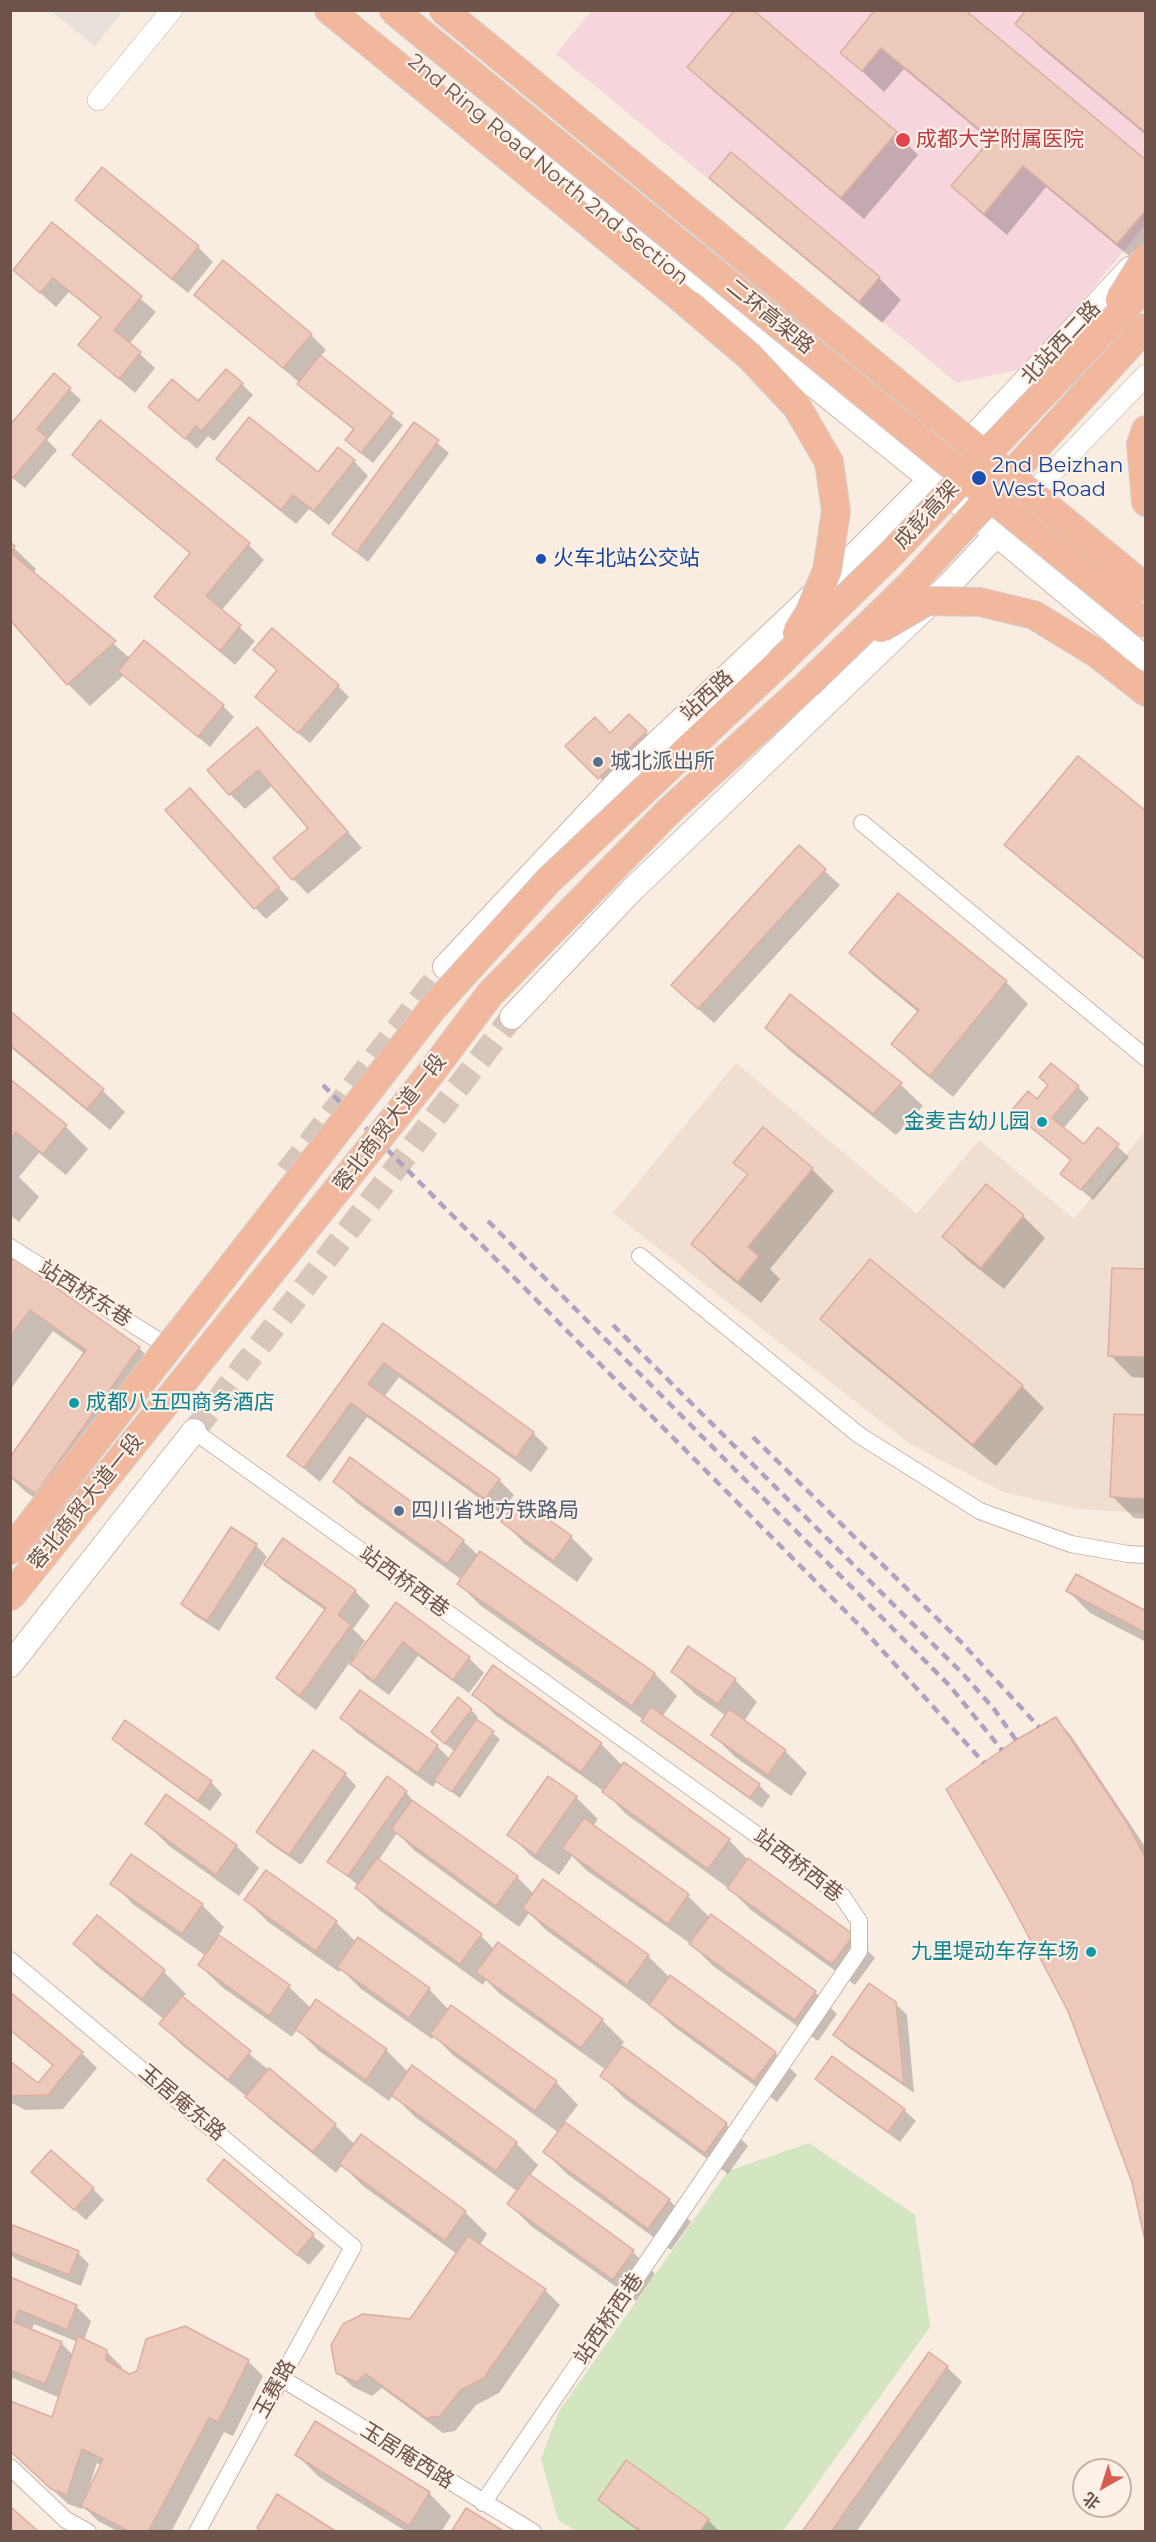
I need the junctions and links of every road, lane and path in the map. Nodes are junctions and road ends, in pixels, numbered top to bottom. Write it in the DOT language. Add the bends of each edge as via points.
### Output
graph roads {
  1 [pos="172,10"];
  2 [pos="328,10"];
  3 [pos="350,10"];
  4 [pos="393,10"];
  5 [pos="443,10"];
  6 [pos="464,10"];
  7 [pos="98,100"];
  8 [pos="1146,252"];
  9 [pos="1146,258"];
  10 [pos="1146,286"];
  11 [pos="1146,327"];
  12 [pos="1099,335"];
  13 [pos="1146,375"];
  14 [pos="1146,430"];
  15 [pos="977,433"];
  16 [pos="930,479"];
  17 [pos="1041,484"];
  18 [pos="1146,502"];
  19 [pos="997,535"];
  20 [pos="1146,570"];
  21 [pos="1146,588"];
  22 [pos="1146,624"];
  23 [pos="1146,659"];
  24 [pos="778,663"];
  25 [pos="808,684"];
  26 [pos="1146,692"];
  27 [pos="862,823"];
  28 [pos="445,967"];
  29 [pos="512,1017"];
  30 [pos="1146,1058"];
  31 [pos="10,1247"];
  32 [pos="640,1256"];
  33 [pos="159,1341"];
  34 [pos="194,1431"];
  35 [pos="10,1537"];
  36 [pos="10,1551"];
  37 [pos="1146,1554"];
  38 [pos="10,1597"];
  39 [pos="10,1665"];
  40 [pos="10,1960"];
  41 [pos="353,2247"];
  42 [pos="281,2378"];
  43 [pos="10,2467"];
  44 [pos="483,2503"];
  45 [pos="88,2532"];
  46 [pos="197,2532"];
  47 [pos="533,2532"];
  1 -- 7 [label="street"];
  2 -- 24 [label="highway, bridge" via="688,304 749,356 797,407 829,462 836,511 826,570 810,612"];
  3 -- 16 [label="main road, 2nd Ring Road North 2nd Section"];
  4 -- 22 [label="highway, 二环高架路, bridge"];
  5 -- 21 [label="highway, 二环高架路, bridge"];
  6 -- 15 [label="main road"];
  8 -- 15 [label="main road, 北站西二路"];
  9 -- 12 [label="highway, bridge"];
  10 -- 12 [label="highway, 成彭高架, bridge"];
  11 -- 25 [label="highway, 成彭高架, bridge" via="911,584"];
  12 -- 24 [label="highway, 成彭高架, bridge" via="891,554"];
  13 -- 17 [label="street"];
  14 -- 18 [label="highway" via="1140,444"];
  15 -- 16 [label="main road, 站西路"];
  15 -- 17 [label="main road"];
  16 -- 19 [label="main road, 2nd Ring Road North 2nd Section"];
  16 -- 28 [label="main road, 站西路" via="634,765"];
  17 -- 19 [label="main road"];
  17 -- 20 [label="main road"];
  19 -- 23 [label="main road, 2nd Ring Road North 2nd Section"];
  19 -- 29 [label="main road" via="630,892"];
  24 -- 36 [label="highway, 蓉北商贸大道一段, bridge" via="548,881 432,1009"];
  25 -- 26 [label="highway, bridge" via="887,624 927,602 980,602 1034,615 1096,653"];
  25 -- 38 [label="highway, 蓉北商贸大道一段, bridge" via="670,810 490,993 430,1074"];
  27 -- 30 [label="street"];
  31 -- 33 [label="street, 站西桥东巷"];
  32 -- 37 [label="street" via="860,1435 980,1511 1071,1544"];
  33 -- 35 [label="main road, 蓉北商贸大道一段"];
  34 -- 39 [label="main road"];
  34 -- 44 [label="street, 站西桥西巷" via="842,1896 859,1921 859,1951"];
  40 -- 41 [label="street, 玉居庵东路"];
  41 -- 42 [label="street, 玉赛路"];
  42 -- 44 [label="street, 玉居庵西路"];
  42 -- 46 [label="street, 玉赛路"];
  43 -- 45 [label="street" via="66,2520"];
  44 -- 47 [label="street, 玉居庵西路"];
}
